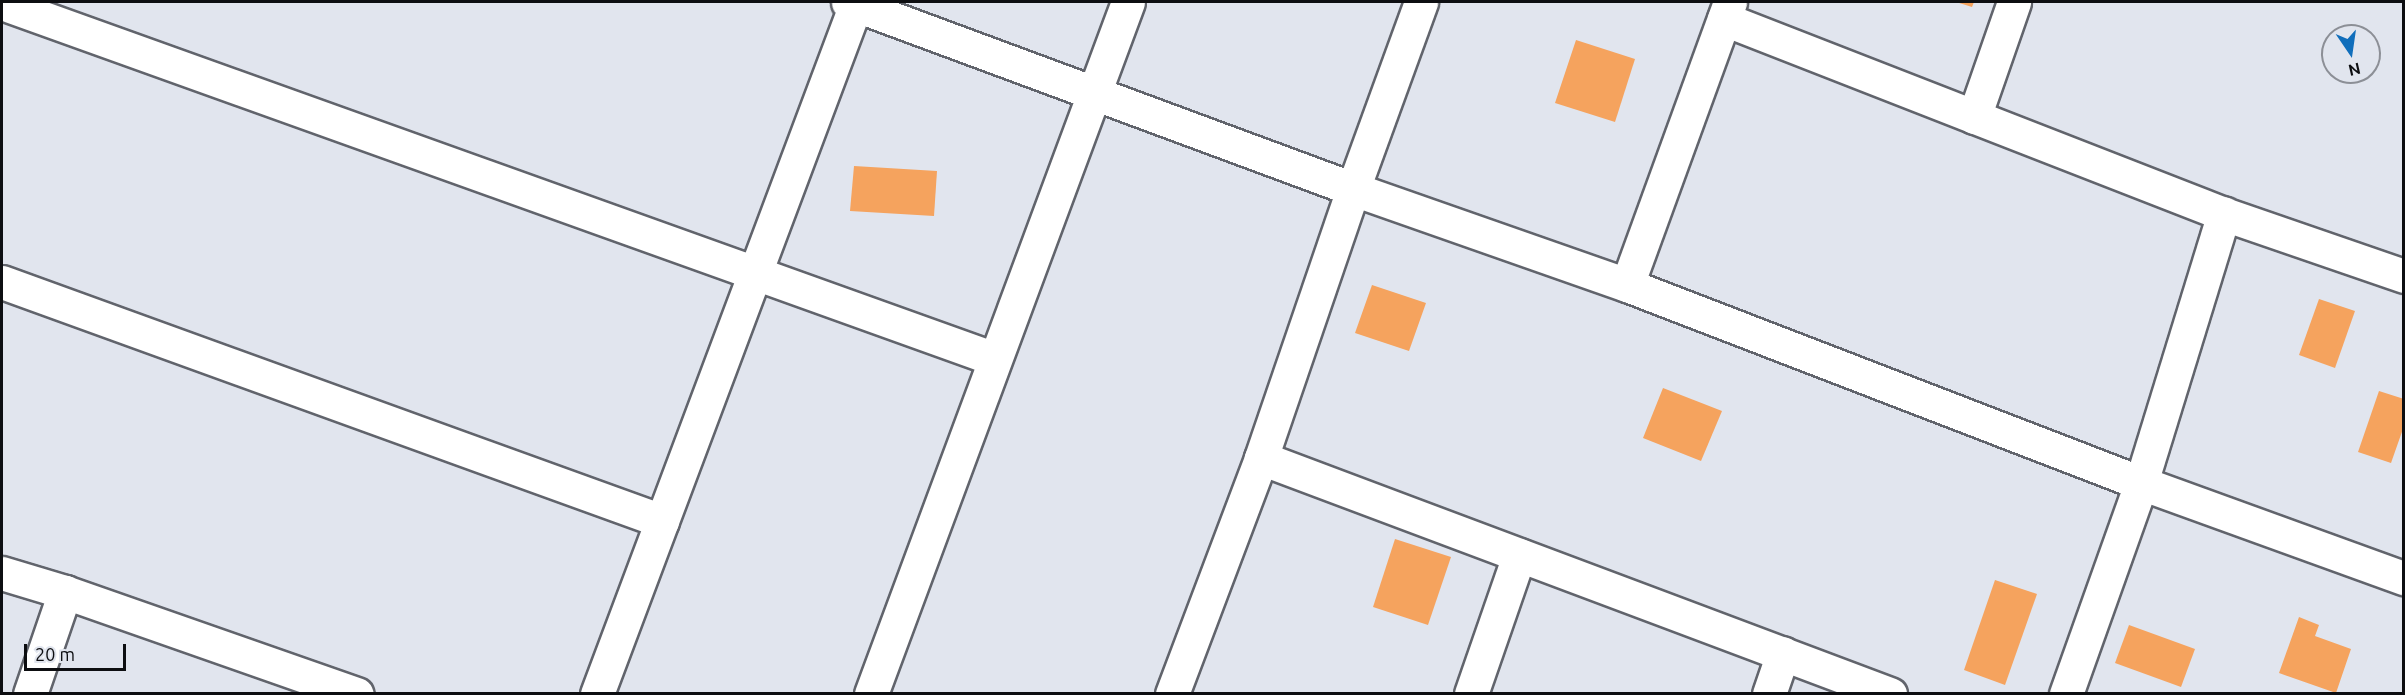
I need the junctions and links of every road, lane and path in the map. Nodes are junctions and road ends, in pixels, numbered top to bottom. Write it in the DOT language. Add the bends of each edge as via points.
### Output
graph roads {
  1 [pos="1128,2"];
  2 [pos="1421,2"];
  3 [pos="2014,2"];
  4 [pos="852,3"];
  5 [pos="1727,10"];
  6 [pos="8,12"];
  7 [pos="1094,93"];
  8 [pos="1974,117"];
  9 [pos="1353,189"];
  10 [pos="2224,214"];
  11 [pos="755,271"];
  12 [pos="2403,276"];
  13 [pos="2,282"];
  14 [pos="1627,285"];
  15 [pos="995,358"];
  16 [pos="1261,458"];
  17 [pos="2141,483"];
  18 [pos="662,521"];
  19 [pos="1519,555"];
  20 [pos="2,573"];
  21 [pos="2403,578"];
  22 [pos="65,592"];
  23 [pos="1783,653"];
  24 [pos="30,693"];
  25 [pos="357,693"];
  26 [pos="597,693"];
  27 [pos="871,693"];
  28 [pos="1172,693"];
  29 [pos="1471,693"];
  30 [pos="1769,693"];
  31 [pos="1890,693"];
  32 [pos="2066,693"];
  1 -- 7 [label="street"];
  2 -- 9 [label="street"];
  3 -- 8 [label="street"];
  4 -- 7 [label="street"];
  4 -- 11 [label="street"];
  5 -- 8 [label="street"];
  5 -- 14 [label="street"];
  6 -- 11 [label="street"];
  7 -- 9 [label="street"];
  7 -- 15 [label="street"];
  8 -- 10 [label="street"];
  9 -- 14 [label="street"];
  9 -- 16 [label="street"];
  10 -- 12 [label="street"];
  10 -- 17 [label="street"];
  11 -- 15 [label="street"];
  11 -- 18 [label="street"];
  13 -- 18 [label="street"];
  14 -- 17 [label="street"];
  15 -- 27 [label="street"];
  16 -- 19 [label="street"];
  16 -- 28 [label="street"];
  17 -- 21 [label="street"];
  17 -- 32 [label="street"];
  18 -- 26 [label="street"];
  19 -- 23 [label="street"];
  19 -- 29 [label="street"];
  20 -- 22 [label="street"];
  22 -- 24 [label="street"];
  22 -- 25 [label="street"];
  23 -- 30 [label="street"];
  23 -- 31 [label="street"];
}
